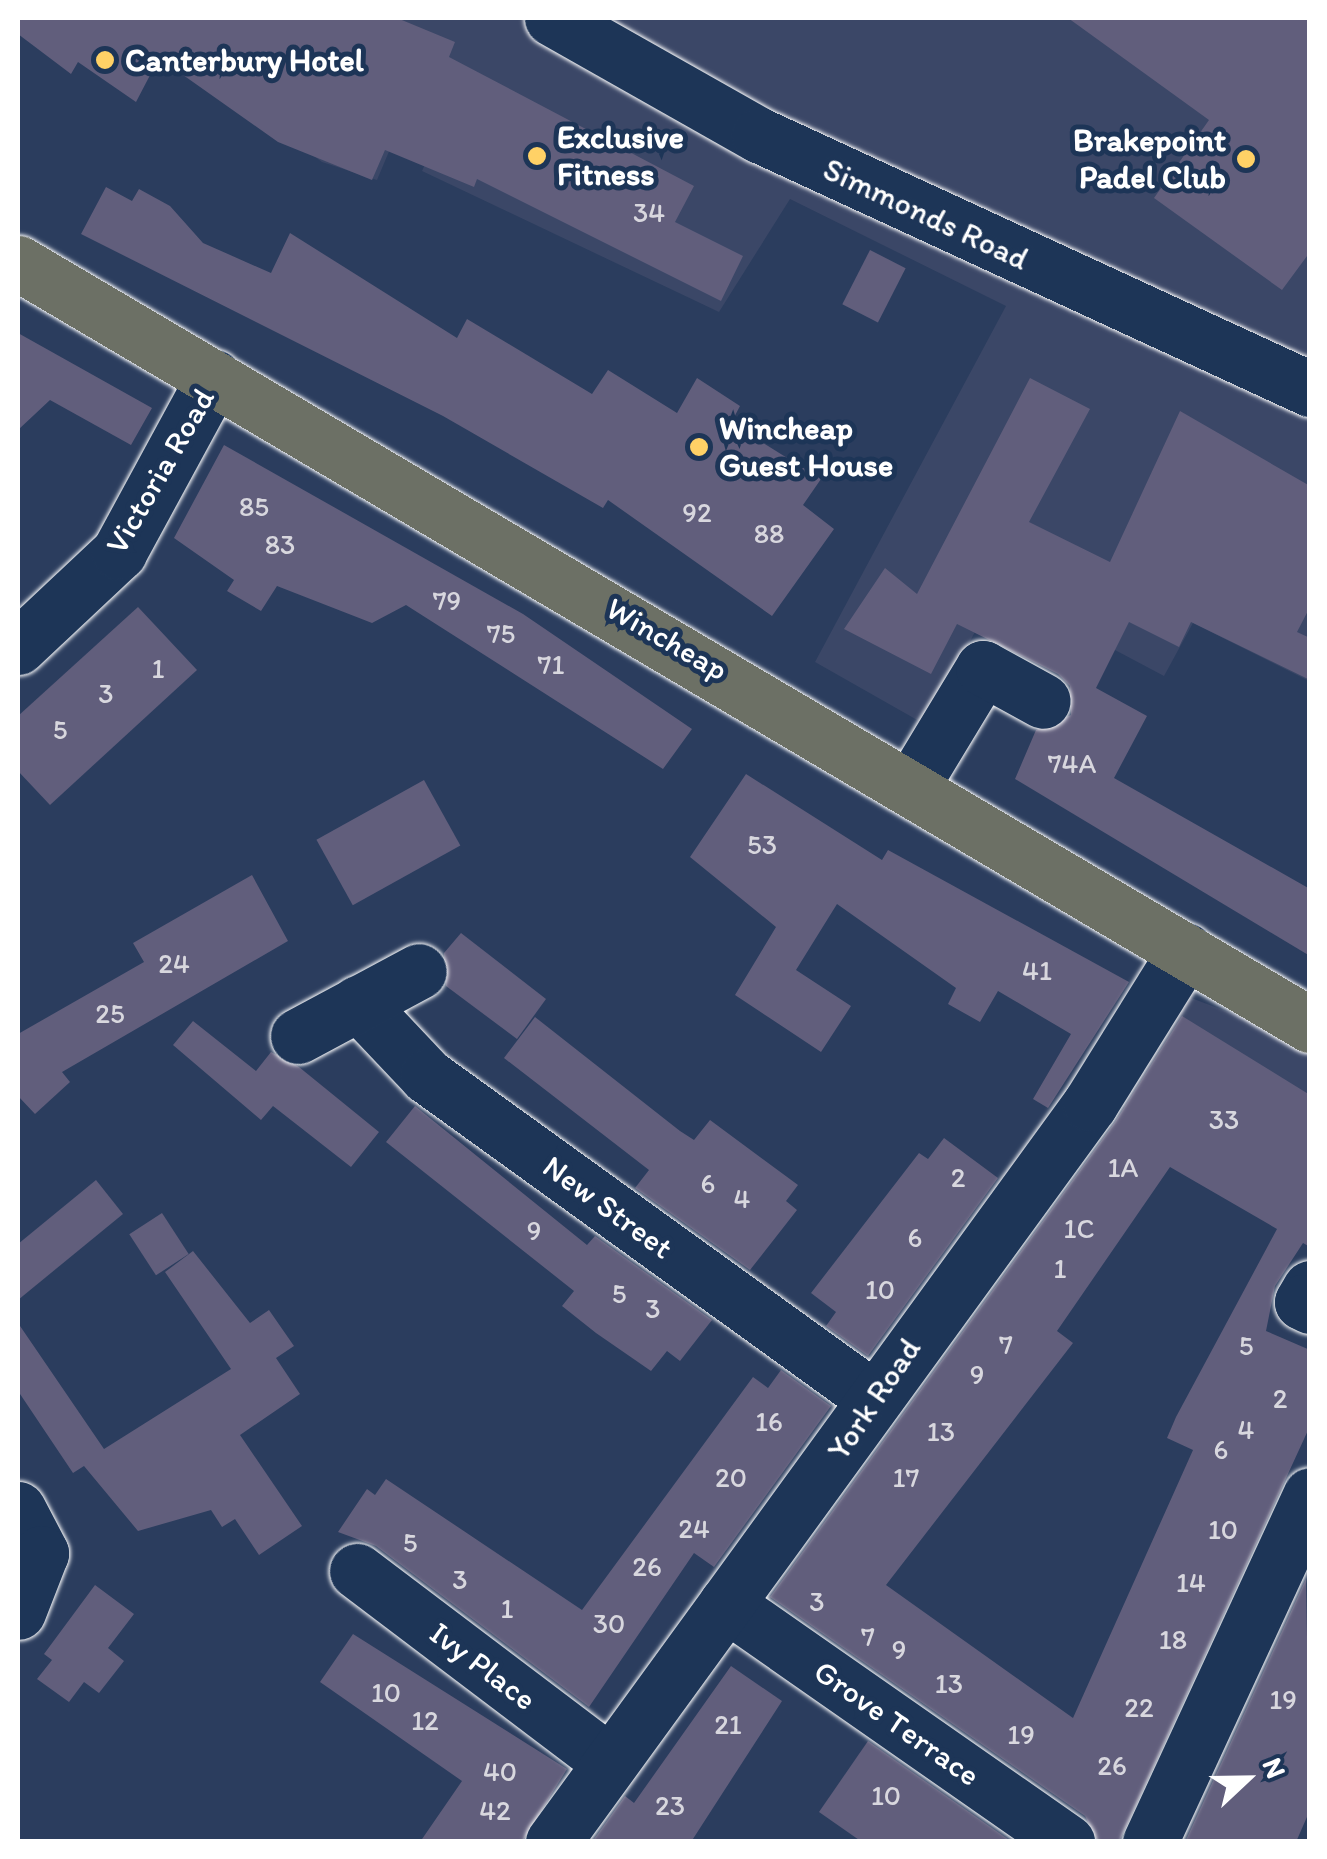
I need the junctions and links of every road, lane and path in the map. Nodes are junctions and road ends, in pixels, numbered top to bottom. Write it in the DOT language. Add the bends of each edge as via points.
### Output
graph roads {
  1 [pos="552,18"];
  2 [pos="18,264"];
  3 [pos="214,377"];
  4 [pos="1310,390"];
  5 [pos="18,646"];
  6 [pos="1043,701"];
  7 [pos="911,787"];
  8 [pos="1186,950"];
  9 [pos="418,970"];
  10 [pos="358,1003"];
  11 [pos="1310,1025"];
  12 [pos="298,1036"];
  13 [pos="1310,1288"];
  14 [pos="1310,1306"];
  15 [pos="872,1398"];
  16 [pos="1310,1495"];
  17 [pos="18,1509"];
  18 [pos="358,1571"];
  19 [pos="726,1604"];
  20 [pos="18,1612"];
  21 [pos="608,1761"];
  22 [pos="553,1842"];
  23 [pos="1067,1842"];
  24 [pos="1150,1842"];
  1 -- 4 [label="street, Simmonds Road" via="760,135"];
  2 -- 3 [label="highway, Wincheap"];
  3 -- 5 [label="street, Victoria Road" via="119,552"];
  3 -- 7 [label="highway, Wincheap"];
  6 -- 7 [label="street" via="982,668"];
  7 -- 8 [label="highway, Wincheap" via="1028,866"];
  8 -- 11 [label="highway, Wincheap"];
  8 -- 15 [label="street, York Road" via="1090,1104"];
  9 -- 10 [label="street"];
  10 -- 12 [label="street"];
  10 -- 15 [label="street, New Street" via="427,1076"];
  13 -- 14 [label="street" via="1302,1302"];
  15 -- 19 [label="street, York Road"];
  16 -- 24 [label="street"];
  17 -- 20 [label="street" via="41,1554"];
  18 -- 21 [label="street, Ivy Place"];
  19 -- 21 [label="street, York Road"];
  19 -- 23 [label="street, Grove Terrace"];
  21 -- 22 [label="street, York Road"];
}
